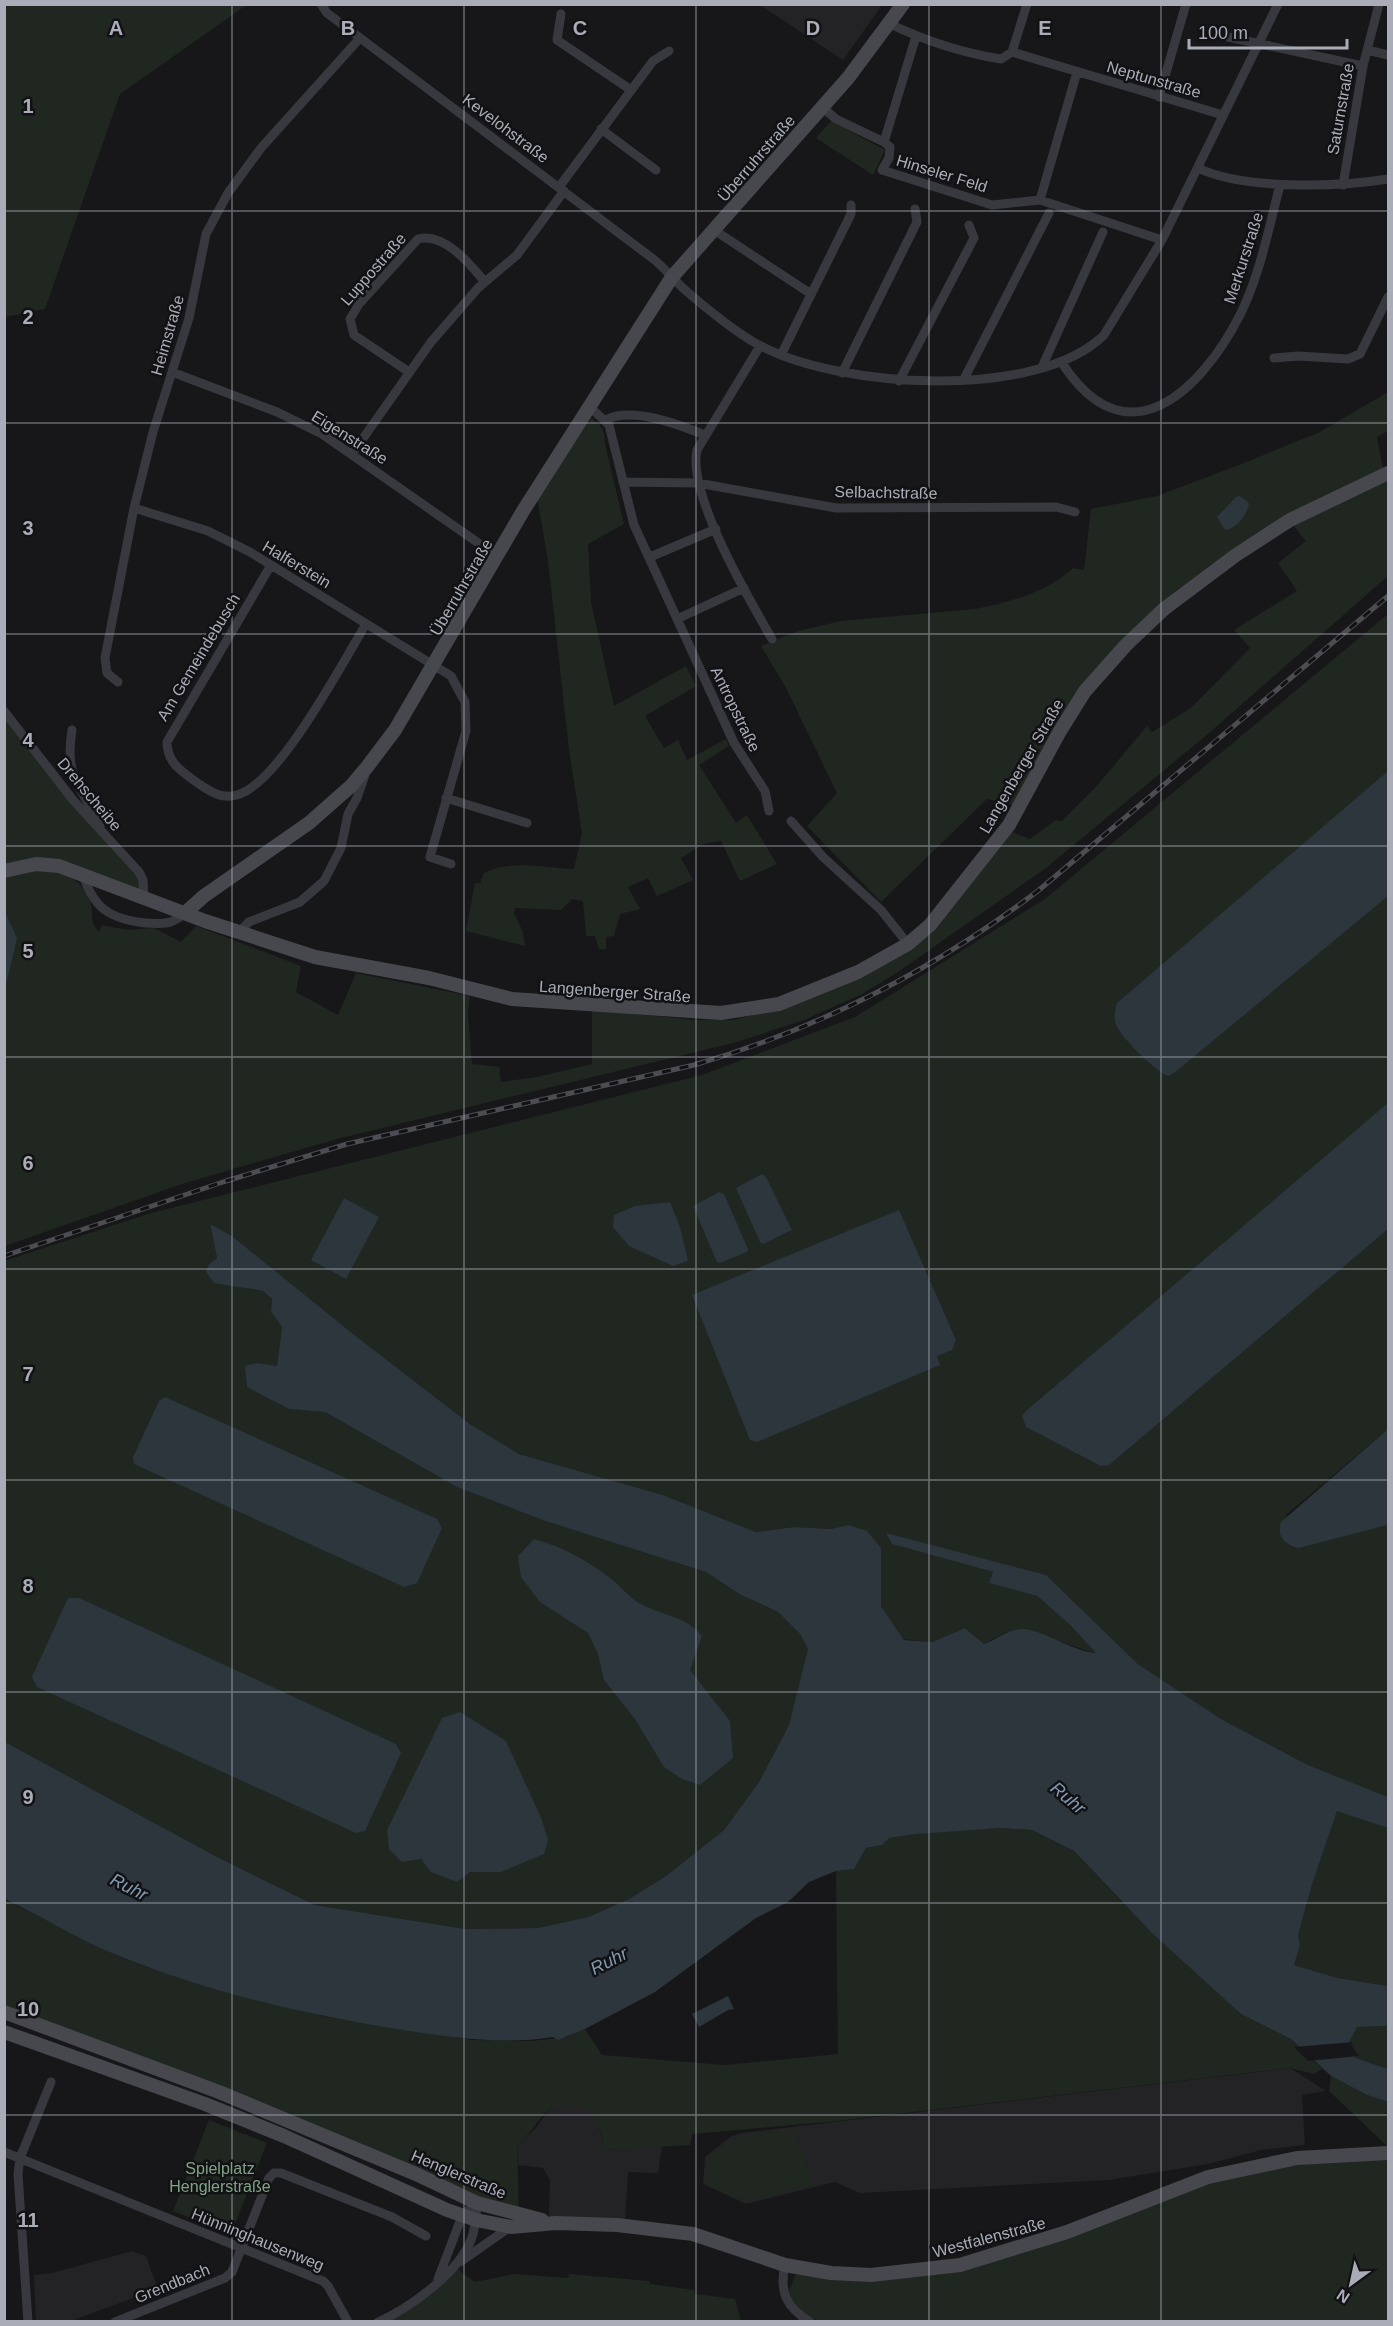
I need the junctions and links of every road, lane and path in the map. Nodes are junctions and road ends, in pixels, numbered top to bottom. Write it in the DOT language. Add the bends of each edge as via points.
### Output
graph roads {
  1 [pos="321,4"];
  2 [pos="903,4"];
  3 [pos="1027,4"];
  4 [pos="1186,4"];
  5 [pos="1278,4"];
  6 [pos="1379,4"];
  7 [pos="561,14"];
  8 [pos="890,24"];
  9 [pos="916,36"];
  10 [pos="1228,37"];
  11 [pos="360,38"];
  12 [pos="1258,44"];
  13 [pos="1367,50"];
  14 [pos="669,51"];
  15 [pos="1012,52"];
  16 [pos="1389,55"];
  17 [pos="1363,66"];
  18 [pos="1077,72"];
  19 [pos="631,90"];
  20 [pos="1159,97"];
  21 [pos="822,107"];
  22 [pos="1223,115"];
  23 [pos="601,129"];
  24 [pos="884,142"];
  25 [pos="1198,168"];
  26 [pos="656,170"];
  27 [pos="1389,179"];
  28 [pos="1280,184"];
  29 [pos="1343,185"];
  30 [pos="561,189"];
  31 [pos="1040,201"];
  32 [pos="851,205"];
  33 [pos="915,209"];
  34 [pos="1049,213"];
  35 [pos="969,225"];
  36 [pos="714,230"];
  37 [pos="1103,232"];
  38 [pos="1162,240"];
  39 [pos="672,277"];
  40 [pos="485,282"];
  41 [pos="811,294"];
  42 [pos="1389,297"];
  43 [pos="760,346"];
  44 [pos="781,355"];
  45 [pos="1274,358"];
  46 [pos="1062,363"];
  47 [pos="1042,367"];
  48 [pos="172,372"];
  49 [pos="409,372"];
  50 [pos="842,373"];
  51 [pos="964,379"];
  52 [pos="899,381"];
  53 [pos="590,407"];
  54 [pos="606,420"];
  55 [pos="703,439"];
  56 [pos="352,454"];
  57 [pos="1389,473"];
  58 [pos="623,482"];
  59 [pos="698,483"];
  60 [pos="134,508"];
  61 [pos="1075,512"];
  62 [pos="716,529"];
  63 [pos="497,556"];
  64 [pos="650,557"];
  65 [pos="271,565"];
  66 [pos="744,588"];
  67 [pos="677,619"];
  68 [pos="366,624"];
  69 [pos="772,639"];
  70 [pos="435,664"];
  71 [pos="118,682"];
  72 [pos="4,711"];
  73 [pos="72,730"];
  74 [pos="367,767"];
  75 [pos="446,798"];
  76 [pos="769,811"];
  77 [pos="791,821"];
  78 [pos="527,823"];
  79 [pos="104,835"];
  80 [pos="452,864"];
  81 [pos="4,871"];
  82 [pos="83,874"];
  83 [pos="144,898"];
  84 [pos="185,913"];
  85 [pos="239,932"];
  86 [pos="908,944"];
  87 [pos="4,2012"];
  88 [pos="4,2032"];
  89 [pos="51,2082"];
  90 [pos="4,2152"];
  91 [pos="1389,2153"];
  92 [pos="20,2158"];
  93 [pos="477,2203"];
  94 [pos="476,2220"];
  95 [pos="459,2221"];
  96 [pos="556,2223"];
  97 [pos="511,2227"];
  98 [pos="426,2236"];
  99 [pos="241,2249"];
  100 [pos="458,2263"];
  101 [pos="783,2272"];
  102 [pos="437,2282"];
  103 [pos="28,2322"];
  104 [pos="115,2322"];
  105 [pos="348,2322"];
  106 [pos="378,2322"];
  107 [pos="810,2322"];
  1 -- 11 [label="street, Kevelohstraße"];
  2 -- 8 [label="main road, Überruhrstraße"];
  3 -- 15 [label="street"];
  4 -- 20 [label="street"];
  5 -- 12 [label="street"];
  6 -- 13 [label="street, Saturnstraße"];
  7 -- 19 [label="street" via="557,40"];
  8 -- 9 [label="street, Neptunstraße"];
  8 -- 21 [label="main road, Überruhrstraße"];
  9 -- 15 [label="street, Neptunstraße" via="976,56 1001,59"];
  9 -- 24 [label="street"];
  10 -- 12 [label="street"];
  11 -- 30 [label="street, Kevelohstraße"];
  11 -- 48 [label="street, Heimstraße" via="261,148 212,220 201,247 189,318"];
  12 -- 17 [label="street"];
  12 -- 22 [label="street"];
  13 -- 16 [label="street"];
  13 -- 17 [label="street, Saturnstraße"];
  14 -- 19 [label="street" via="653,61"];
  15 -- 18 [label="street, Neptunstraße"];
  17 -- 29 [label="street, Saturnstraße"];
  18 -- 20 [label="street, Neptunstraße"];
  18 -- 31 [label="street"];
  19 -- 23 [label="street"];
  20 -- 22 [label="street, Neptunstraße"];
  21 -- 24 [label="street" via="836,119"];
  21 -- 36 [label="main road, Überruhrstraße"];
  22 -- 25 [label="street"];
  23 -- 26 [label="street"];
  23 -- 30 [label="street"];
  24 -- 31 [label="street, Hinseler Feld" via="890,147 882,170 992,204"];
  25 -- 28 [label="street" via="1209,174"];
  25 -- 38 [label="street"];
  27 -- 29 [label="street"];
  28 -- 29 [label="street"];
  28 -- 46 [label="street, Merkurstraße" via="1241,314 1208,365 1169,402 1140,413 1116,410 1093,396"];
  30 -- 39 [label="street, Kevelohstraße"];
  30 -- 40 [label="street" via="517,255"];
  31 -- 38 [label="street, Hinseler Feld"];
  32 -- 41 [label="street" via="851,214"];
  33 -- 50 [label="street" via="917,222"];
  34 -- 51 [label="street"];
  35 -- 52 [label="street" via="974,238"];
  36 -- 39 [label="main road, Überruhrstraße"];
  36 -- 41 [label="street"];
  37 -- 47 [label="street"];
  38 -- 46 [label="street" via="1104,335"];
  39 -- 43 [label="street"];
  39 -- 53 [label="main road, Überruhrstraße"];
  40 -- 49 [label="street" via="452,316"];
  40 -- 49 [label="street, Luppostraße" via="445,244 427,237 418,239 359,304 350,319 354,335"];
  41 -- 44 [label="street"];
  42 -- 45 [label="street" via="1360,354 1348,359"];
  43 -- 44 [label="street"];
  43 -- 55 [label="street"];
  44 -- 50 [label="street"];
  46 -- 47 [label="street"];
  47 -- 51 [label="street"];
  48 -- 56 [label="street, Eigenstraße" via="277,412"];
  48 -- 60 [label="street, Heimstraße"];
  49 -- 56 [label="street"];
  50 -- 52 [label="street"];
  51 -- 52 [label="street"];
  53 -- 54 [label="street"];
  53 -- 63 [label="main road, Überruhrstraße"];
  54 -- 55 [label="street" via="613,416 638,416 666,421"];
  54 -- 58 [label="street, Antropstraße"];
  55 -- 59 [label="street" via="695,458"];
  56 -- 63 [label="street, Eigenstraße"];
  57 -- 86 [label="main road, Langenberger Straße" via="1312,507 1267,534 1184,592 1135,636 1074,706 1020,807 996,842 930,925"];
  58 -- 59 [label="street, Selbachstraße"];
  58 -- 64 [label="street, Antropstraße" via="634,525"];
  59 -- 61 [label="street, Selbachstraße" via="836,508 1056,507"];
  59 -- 62 [label="street"];
  60 -- 65 [label="street, Halferstein" via="208,531"];
  60 -- 71 [label="street, Heimstraße" via="105,658 107,673"];
  62 -- 64 [label="street"];
  62 -- 66 [label="street"];
  63 -- 70 [label="main road, Überruhrstraße"];
  64 -- 67 [label="street, Antropstraße"];
  65 -- 68 [label="street, Halferstein"];
  65 -- 68 [label="street, Am Gemeindebusch" via="167,742 171,761 207,790 227,796 239,794 263,776 299,733"];
  66 -- 67 [label="street"];
  66 -- 69 [label="street"];
  67 -- 76 [label="street, Antropstraße" via="734,743 765,791"];
  68 -- 70 [label="street, Halferstein"];
  70 -- 74 [label="main road, Überruhrstraße"];
  70 -- 75 [label="street, Halferstein" via="457,684 467,716"];
  72 -- 79 [label="street, Drehscheibe"];
  73 -- 79 [label="street" via="69,763"];
  74 -- 84 [label="main road, Überruhrstraße" via="309,823"];
  74 -- 85 [label="street" via="333,867 312,894 249,922"];
  75 -- 78 [label="street"];
  75 -- 80 [label="street, Halferstein" via="430,857"];
  77 -- 86 [label="street" via="823,857 881,910"];
  79 -- 83 [label="street, Drehscheibe" via="139,872"];
  81 -- 82 [label="main road, Langenberger Straße" via="42,864"];
  82 -- 83 [label="main road, Langenberger Straße"];
  82 -- 84 [label="street" via="88,891 112,916 167,924 175,923"];
  83 -- 84 [label="main road, Langenberger Straße"];
  84 -- 85 [label="main road, Langenberger Straße"];
  85 -- 86 [label="main road, Langenberger Straße" via="323,959 429,978 525,1002 721,1013 762,1008 808,994"];
  87 -- 93 [label="main road, Henglerstraße" via="219,2092"];
  88 -- 95 [label="main road, Henglerstraße" via="284,2136 447,2210"];
  89 -- 92 [label="street"];
  90 -- 92 [label="street, Hünninghausenweg"];
  91 -- 101 [label="main road, Westfalenstraße" via="1297,2158 1208,2176 1067,2232 960,2265 871,2275"];
  92 -- 99 [label="street, Hünninghausenweg"];
  92 -- 103 [label="street"];
  93 -- 94 [label="street"];
  93 -- 95 [label="street"];
  93 -- 96 [label="main road, Henglerstraße"];
  94 -- 95 [label="main road, Henglerstraße"];
  94 -- 97 [label="main road, Henglerstraße"];
  94 -- 100 [label="street" via="472,2239"];
  95 -- 102 [label="street"];
  96 -- 97 [label="main road, Henglerstraße"];
  96 -- 101 [label="main road, Westfalenstraße" via="693,2234"];
  97 -- 100 [label="street"];
  98 -- 99 [label="street, Grendbach" via="392,2217 274,2173"];
  99 -- 104 [label="street, Grendbach" via="232,2272 225,2278"];
  99 -- 105 [label="street, Hünninghausenweg" via="323,2281"];
  100 -- 102 [label="street"];
  101 -- 107 [label="street" via="782,2291 789,2305"];
  102 -- 106 [label="street" via="398,2313"];
}
